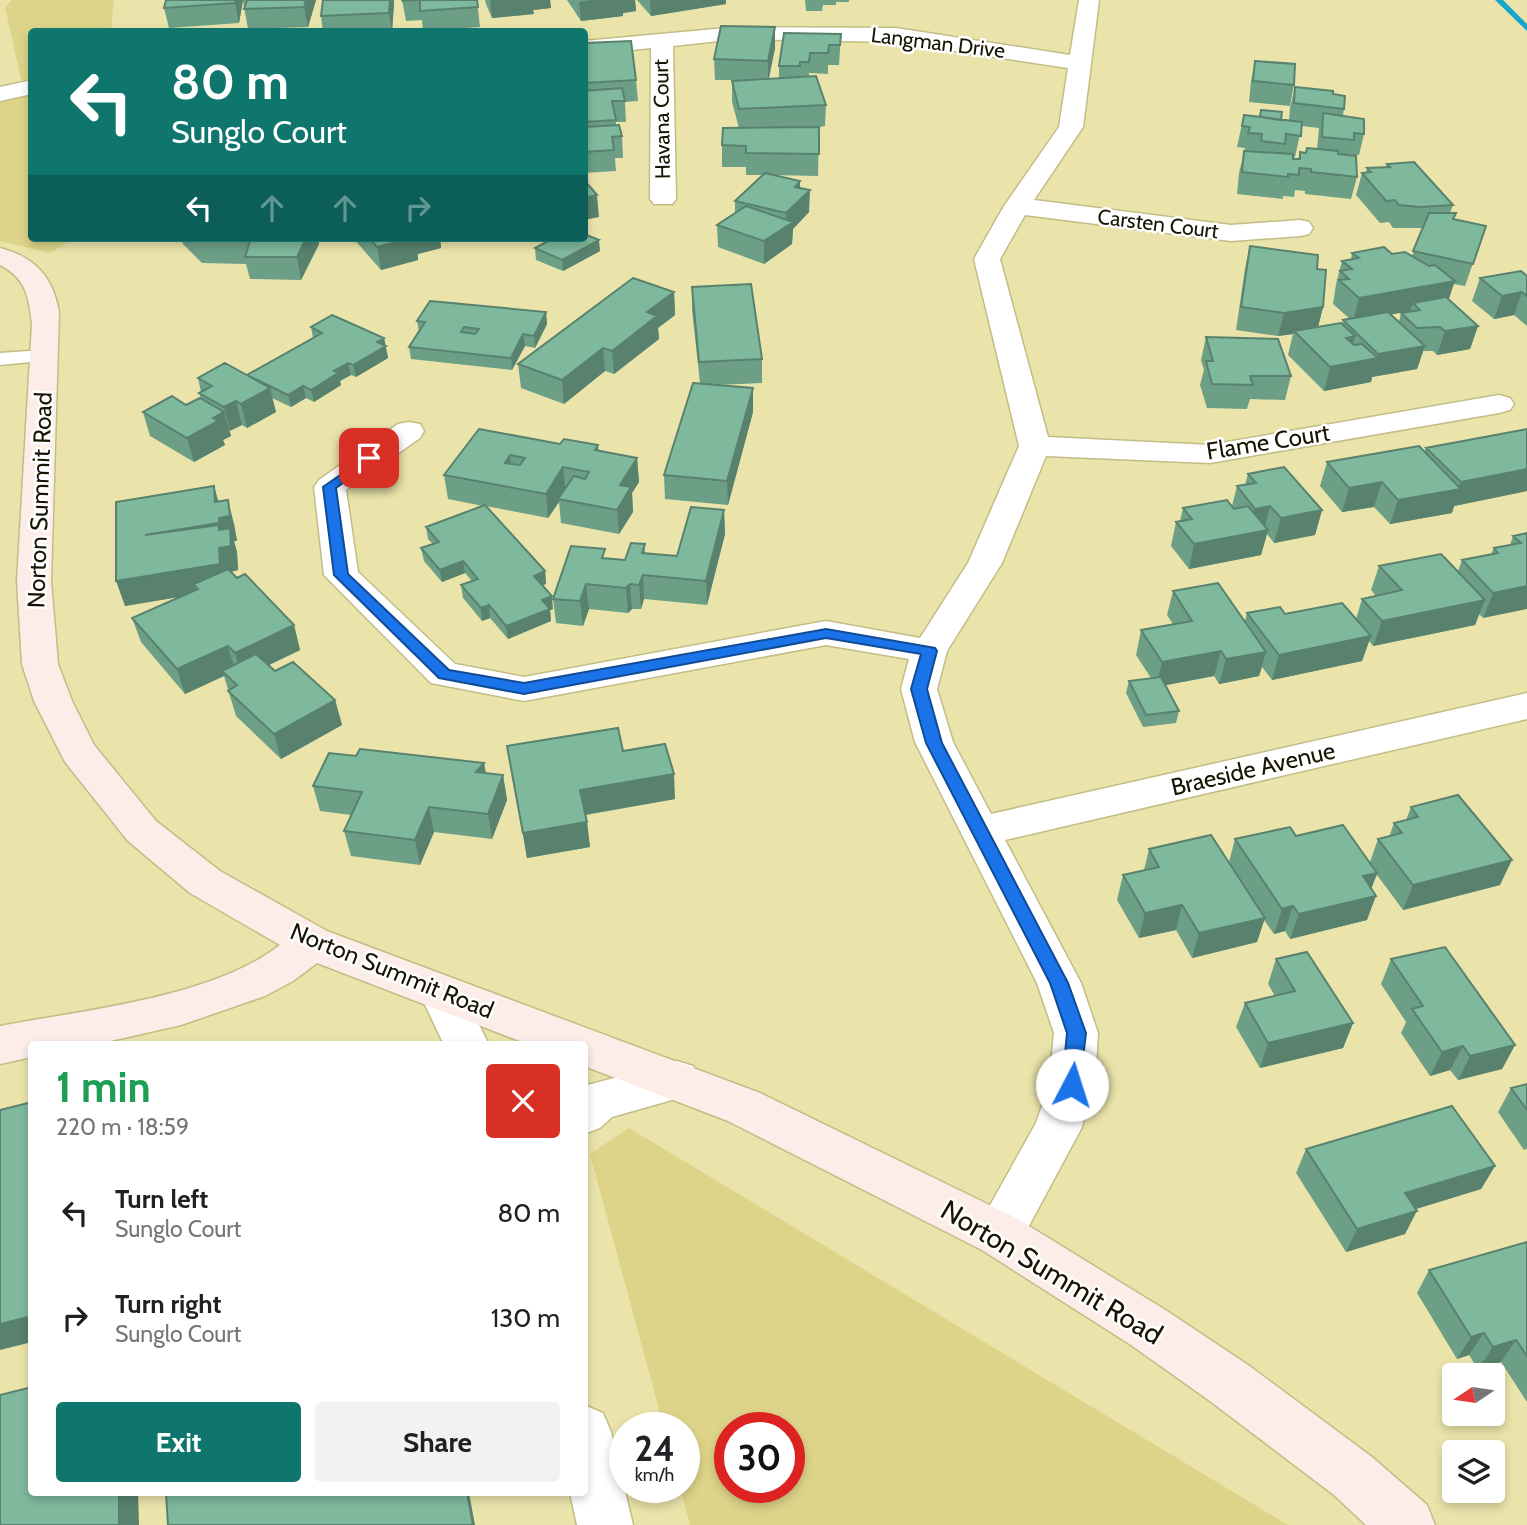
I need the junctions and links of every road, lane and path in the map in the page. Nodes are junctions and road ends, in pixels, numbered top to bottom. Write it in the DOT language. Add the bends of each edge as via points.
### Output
graph roads {
  1 [pos="1089,0"];
  2 [pos="662,40"];
  3 [pos="588,48"];
  4 [pos="1081,62"];
  5 [pos="28,88"];
  6 [pos="0,94"];
  7 [pos="663,199"];
  8 [pos="1017,206"];
  9 [pos="1300,228"];
  10 [pos="0,256"];
  11 [pos="44,356"];
  12 [pos="0,359"];
  13 [pos="1499,404"];
  14 [pos="409,430"];
  15 [pos="1035,446"];
  16 [pos="929,651"];
  17 [pos="1527,706"];
  18 [pos="978,832"];
  19 [pos="312,943"];
  20 [pos="442,993"];
  21 [pos="465,1041"];
  22 [pos="572,1041"];
  23 [pos="0,1045"];
  24 [pos="588,1047"];
  25 [pos="677,1080"];
  26 [pos="588,1110"];
  27 [pos="999,1234"];
  28 [pos="588,1450"];
  29 [pos="605,1525"];
  30 [pos="1408,1525"];
  1 -- 4 [label="street"];
  2 -- 3 [label="street, Langman Drive"];
  2 -- 4 [label="street, Langman Drive" via="737,33 896,34"];
  2 -- 7 [label="street, Havana Court"];
  4 -- 8 [label="street" via="1071,127"];
  5 -- 6 [label="street"];
  8 -- 9 [label="street, Carsten Court" via="1231,233"];
  8 -- 15 [label="street" via="987,259"];
  10 -- 11 [label="main road, Norton Summit Road" via="29,272 43,291"];
  11 -- 12 [label="lane"];
  11 -- 19 [label="main road, Norton Summit Road" via="34,581 40,664 52,701 79,752 142,831 205,882"];
  13 -- 15 [label="street, Flame Court" via="1210,454"];
  14 -- 16 [label="street" via="330,487 341,575 444,674 524,688 826,633"];
  15 -- 16 [label="street" via="985,563"];
  16 -- 18 [label="street" via="919,689 924,710 934,743"];
  17 -- 18 [label="street, Braeside Avenue"];
  18 -- 27 [label="street" via="1059,983 1076,1033 1072,1085 1058,1129"];
  19 -- 20 [label="main road, Norton Summit Road"];
  19 -- 23 [label="main road" via="280,968 246,985 186,1004"];
  20 -- 21 [label="street"];
  20 -- 22 [label="main road, Norton Summit Road"];
  24 -- 25 [label="main road, Norton Summit Road"];
  25 -- 26 [label="street" via="597,1101"];
  25 -- 27 [label="main road, Norton Summit Road" via="744,1107"];
  27 -- 30 [label="main road, Norton Summit Road" via="1229,1383 1353,1476"];
  28 -- 29 [label="street"];
}
